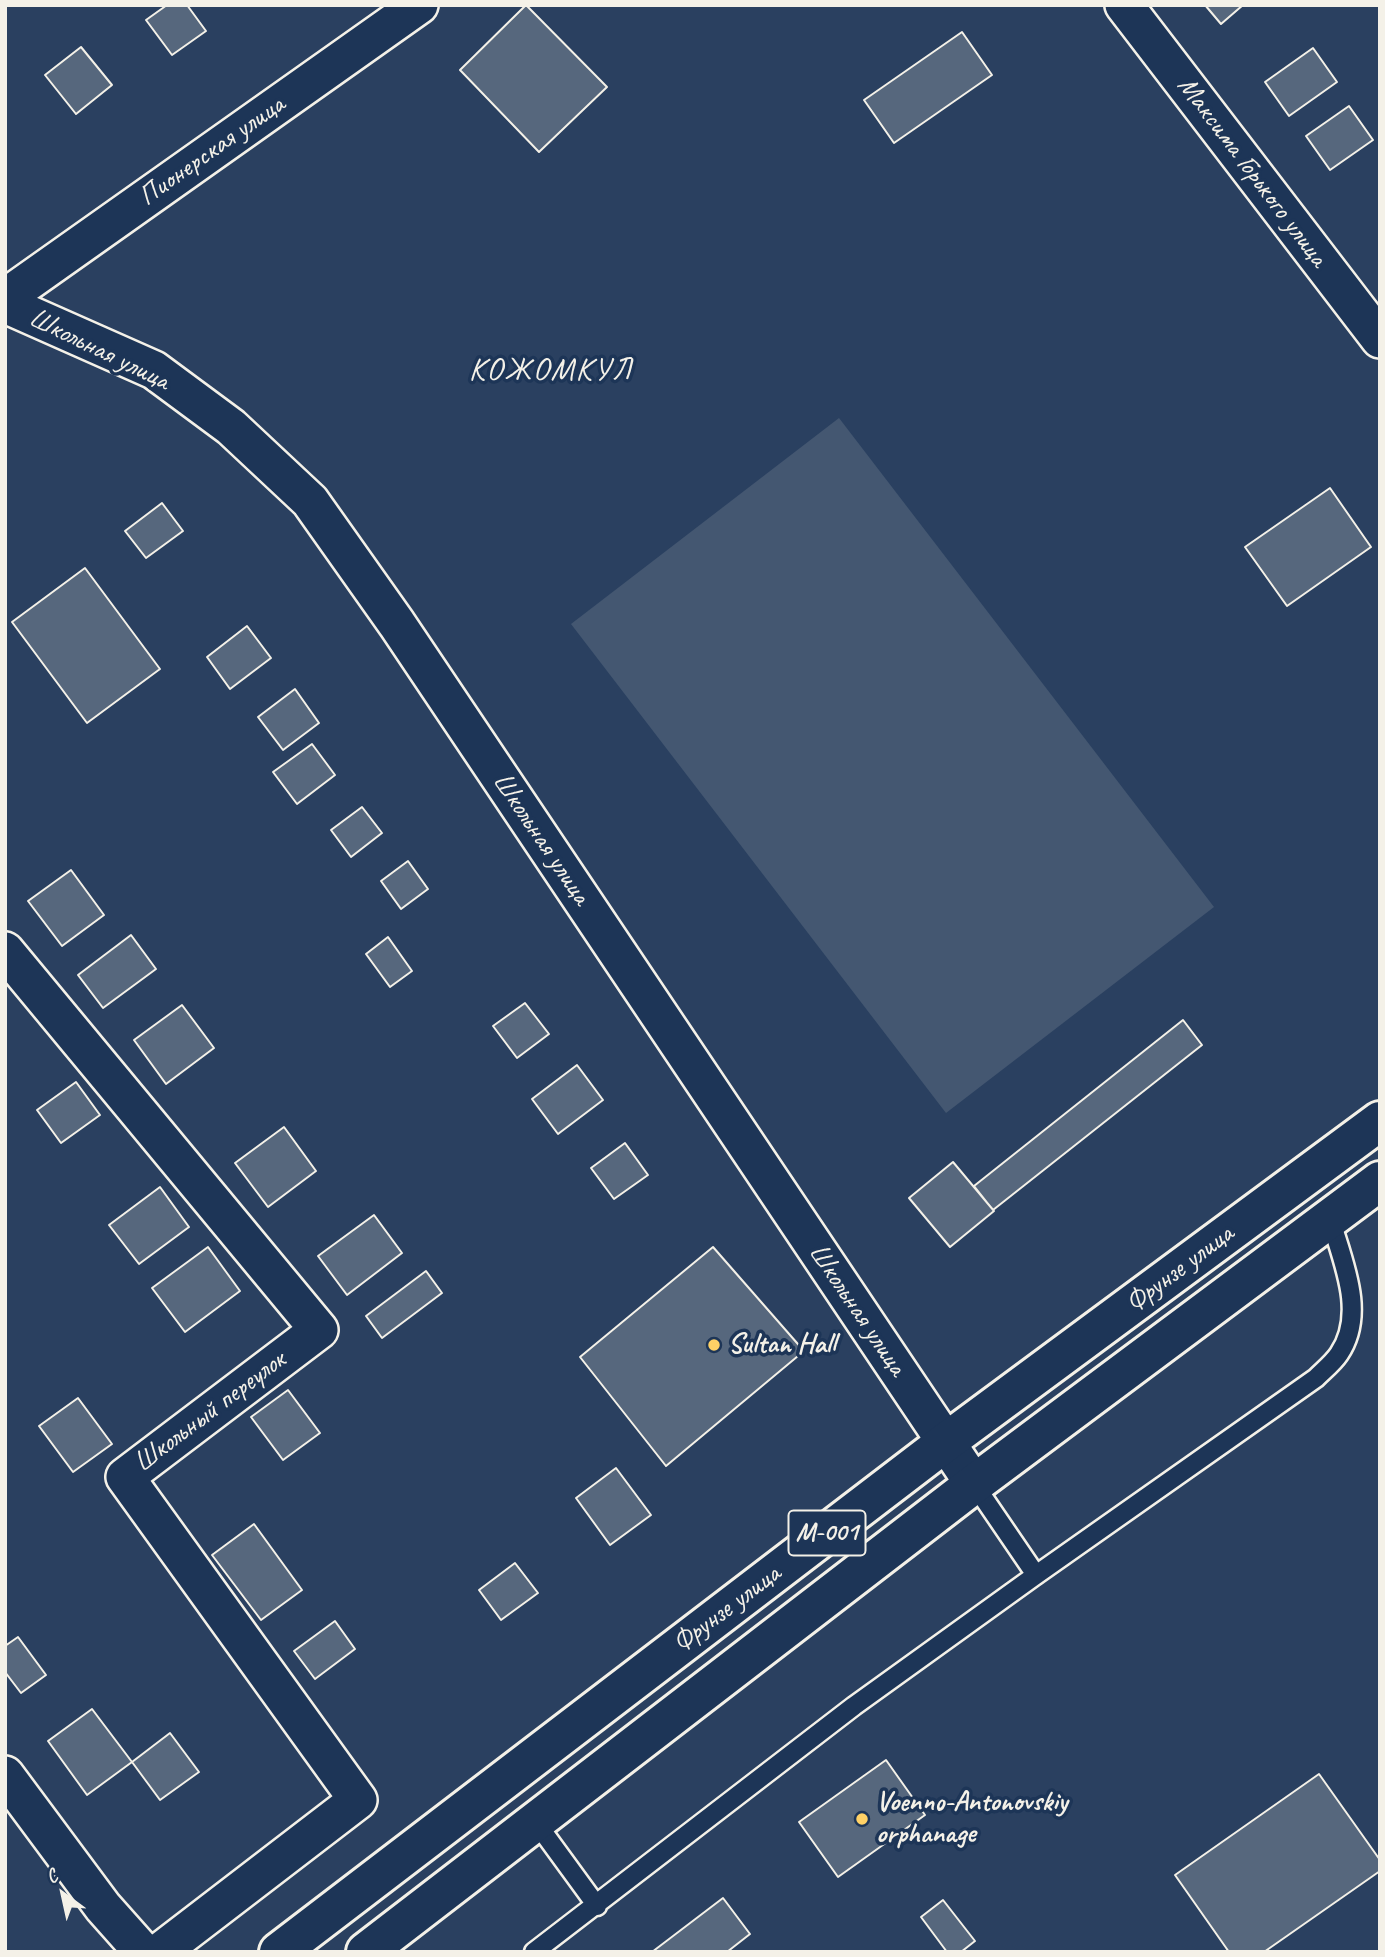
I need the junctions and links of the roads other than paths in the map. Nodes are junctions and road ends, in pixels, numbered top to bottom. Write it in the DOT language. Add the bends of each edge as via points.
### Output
graph roads {
  1 [pos="419,5"];
  2 [pos="1124,5"];
  3 [pos="5,298"];
  4 [pos="5,304"];
  5 [pos="1380,339"];
  6 [pos="5,951"];
  7 [pos="1380,1121"];
  8 [pos="1380,1181"];
  9 [pos="1330,1218"];
  10 [pos="946,1442"];
  11 [pos="974,1484"];
  12 [pos="1036,1575"];
  13 [pos="5,1775"];
  14 [pos="535,1821"];
  15 [pos="597,1906"];
  16 [pos="143,1952"];
  17 [pos="160,1952"];
  18 [pos="279,1952"];
  19 [pos="366,1952"];
  20 [pos="534,1952"];
  1 -- 3 [label="street, Пионерская улица"];
  2 -- 5 [label="street, Максима Горького улица"];
  4 -- 10 [label="street, Школьная улица" via="154,370 231,427 310,501"];
  6 -- 17 [label="street, Школьный переулок" via="319,1330 125,1477 358,1800"];
  7 -- 10 [label="main road, Фрунзе улица / M-001"];
  8 -- 9 [label="main road, Фрунзе улица / M-001"];
  9 -- 11 [label="main road, Фрунзе улица / M-001"];
  9 -- 12 [label="lane" via="1352,1304 1352,1323 1340,1353 1317,1378"];
  10 -- 11 [label="street, Школьная улица"];
  10 -- 18 [label="main road, Фрунзе улица / M-001"];
  11 -- 12 [label="lane"];
  11 -- 14 [label="main road, Фрунзе улица / M-001"];
  12 -- 15 [label="lane" via="854,1706"];
  13 -- 16 [label="street" via="103,1907"];
  14 -- 15 [label="lane"];
  14 -- 19 [label="main road, Фрунзе улица / M-001"];
  15 -- 20 [label="lane"];
}
